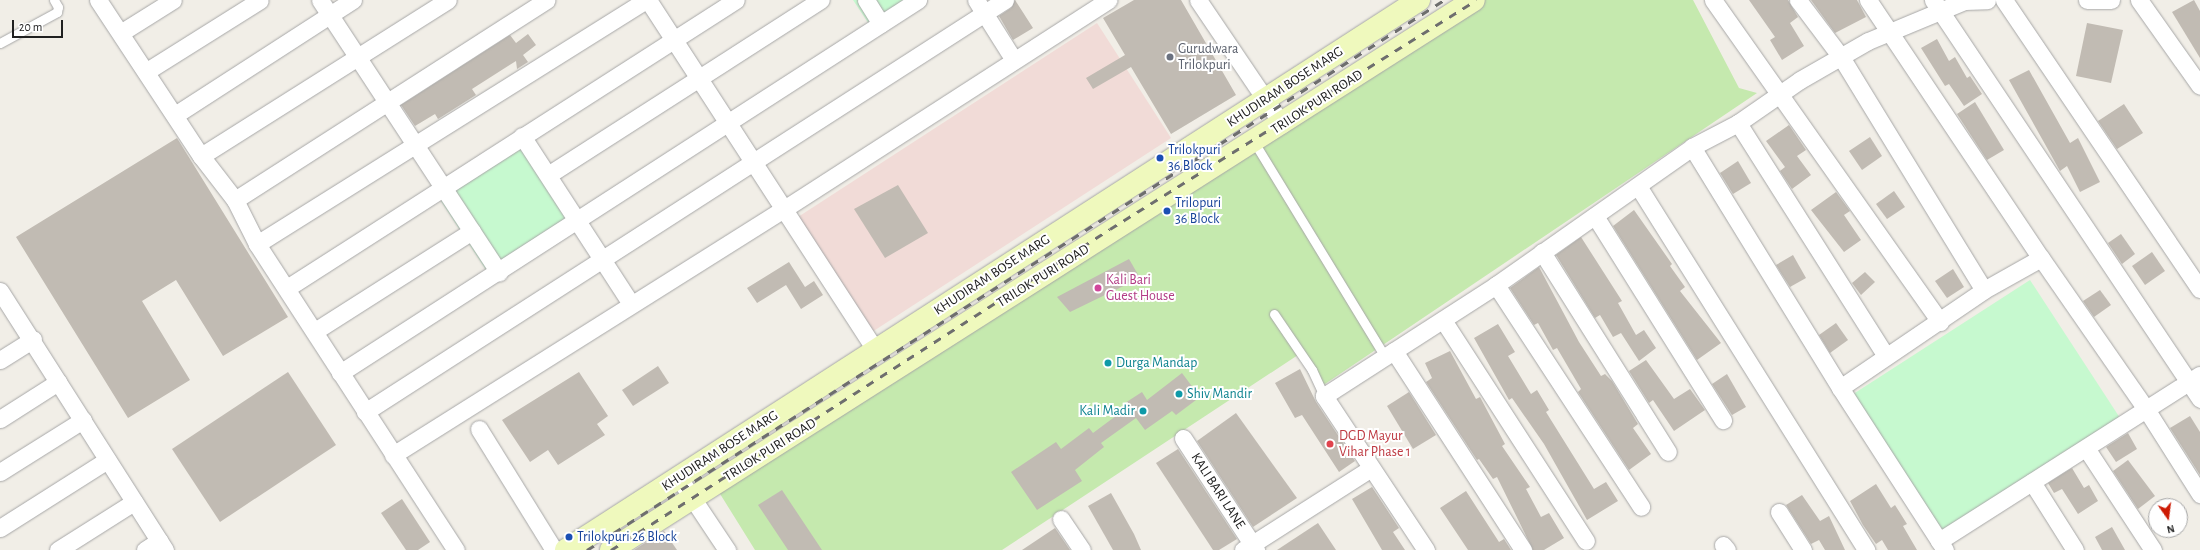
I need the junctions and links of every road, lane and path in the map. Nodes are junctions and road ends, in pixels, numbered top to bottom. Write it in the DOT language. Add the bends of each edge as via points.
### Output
graph roads {
  1 [pos="54,0"];
  2 [pos="98,0"];
  3 [pos="173,0"];
  4 [pos="260,0"];
  5 [pos="320,0"];
  6 [pos="353,0"];
  7 [pos="448,0"];
  8 [pos="546,0"];
  9 [pos="647,0"];
  10 [pos="736,0"];
  11 [pos="821,0"];
  12 [pos="866,0"];
  13 [pos="918,0"];
  14 [pos="1005,0"];
  15 [pos="1108,0"];
  16 [pos="1198,0"];
  17 [pos="1419,0"];
  18 [pos="1474,0"];
  19 [pos="1713,0"];
  20 [pos="1798,0"];
  21 [pos="1868,0"];
  22 [pos="1987,0"];
  23 [pos="2004,0"];
  24 [pos="2087,0"];
  25 [pos="2111,0"];
  26 [pos="2139,0"];
  27 [pos="980,6"];
  28 [pos="1937,6"];
  29 [pos="330,16"];
  30 [pos="881,24"];
  31 [pos="122,32"];
  32 [pos="1892,32"];
  33 [pos="675,40"];
  34 [pos="0,43"];
  35 [pos="1841,57"];
  36 [pos="358,58"];
  37 [pos="1014,60"];
  38 [pos="147,71"];
  39 [pos="699,77"];
  40 [pos="2200,86"];
  41 [pos="1779,94"];
  42 [pos="386,101"];
  43 [pos="1264,101"];
  44 [pos="175,115"];
  45 [pos="1738,123"];
  46 [pos="728,124"];
  47 [pos="1282,124"];
  48 [pos="522,136"];
  49 [pos="1254,142"];
  50 [pos="415,145"];
  51 [pos="1692,147"];
  52 [pos="201,156"];
  53 [pos="754,163"];
  54 [pos="548,175"];
  55 [pos="1638,186"];
  56 [pos="444,188"];
  57 [pos="235,200"];
  58 [pos="784,209"];
  59 [pos="1595,216"];
  60 [pos="576,221"];
  61 [pos="472,231"];
  62 [pos="257,244"];
  63 [pos="1542,252"];
  64 [pos="2040,258"];
  65 [pos="602,260"];
  66 [pos="499,272"];
  67 [pos="1496,285"];
  68 [pos="286,288"];
  69 [pos="2200,289"];
  70 [pos="1984,290"];
  71 [pos="0,291"];
  72 [pos="631,304"];
  73 [pos="1274,314"];
  74 [pos="1444,320"];
  75 [pos="1940,322"];
  76 [pos="315,331"];
  77 [pos="33,339"];
  78 [pos="876,349"];
  79 [pos="1389,354"];
  80 [pos="1886,356"];
  81 [pos="0,360"];
  82 [pos="340,373"];
  83 [pos="2195,378"];
  84 [pos="58,382"];
  85 [pos="1840,388"];
  86 [pos="1324,396"];
  87 [pos="2200,398"];
  88 [pos="2146,409"];
  89 [pos="365,412"];
  90 [pos="0,419"];
  91 [pos="83,420"];
  92 [pos="1724,420"];
  93 [pos="479,429"];
  94 [pos="1183,438"];
  95 [pos="2086,448"];
  96 [pos="1668,452"];
  97 [pos="393,454"];
  98 [pos="107,460"];
  99 [pos="1371,468"];
  100 [pos="0,472"];
  101 [pos="679,478"];
  102 [pos="2032,482"];
  103 [pos="2200,494"];
  104 [pos="693,498"];
  105 [pos="134,502"];
  106 [pos="1641,507"];
  107 [pos="1779,512"];
  108 [pos="1062,519"];
  109 [pos="0,528"];
  110 [pos="1586,541"];
  111 [pos="162,545"];
  112 [pos="1942,545"];
  113 [pos="1251,548"];
  114 [pos="58,550"];
  115 [pos="145,550"];
  116 [pos="456,550"];
  117 [pos="554,550"];
  118 [pos="566,550"];
  119 [pos="611,550"];
  120 [pos="727,550"];
  121 [pos="1082,550"];
  122 [pos="1426,550"];
  123 [pos="1523,550"];
  124 [pos="1803,550"];
  125 [pos="1866,550"];
  126 [pos="2075,550"];
  127 [pos="2153,550"];
  1 -- 34 [label="lane" via="57,12"];
  2 -- 31 [label="street"];
  3 -- 31 [label="street"];
  4 -- 38 [label="street"];
  5 -- 29 [label="street"];
  6 -- 29 [label="street"];
  7 -- 36 [label="street"];
  8 -- 42 [label="street"];
  9 -- 33 [label="street"];
  9 -- 50 [label="street"];
  10 -- 33 [label="street"];
  11 -- 39 [label="street"];
  12 -- 30 [label="street"];
  13 -- 30 [label="street"];
  14 -- 27 [label="street"];
  15 -- 37 [label="street"];
  16 -- 43 [label="street"];
  17 -- 43 [label="street, KHUDIRAM BOSE MARG"];
  18 -- 47 [label="street, TRILOK PURI ROAD"];
  19 -- 41 [label="street"];
  20 -- 35 [label="street"];
  21 -- 32 [label="street"];
  22 -- 28 [label="street"];
  23 -- 69 [label="street"];
  24 -- 25 [label="street"];
  26 -- 40 [label="street"];
  27 -- 37 [label="street"];
  27 -- 53 [label="street"];
  28 -- 32 [label="street"];
  28 -- 83 [label="street"];
  29 -- 36 [label="street"];
  29 -- 44 [label="street"];
  30 -- 46 [label="street"];
  31 -- 38 [label="street"];
  32 -- 35 [label="street"];
  32 -- 64 [label="street"];
  33 -- 39 [label="street"];
  33 -- 48 [label="street"];
  35 -- 41 [label="street"];
  35 -- 70 [label="street"];
  36 -- 42 [label="street"];
  36 -- 52 [label="street"];
  37 -- 58 [label="street"];
  38 -- 44 [label="street"];
  39 -- 46 [label="street"];
  39 -- 54 [label="street"];
  41 -- 45 [label="street"];
  41 -- 75 [label="street"];
  42 -- 50 [label="street"];
  42 -- 57 [label="street"];
  43 -- 47 [label="street"];
  43 -- 78 [label="street, KHUDIRAM BOSE MARG"];
  44 -- 52 [label="street"];
  45 -- 51 [label="street"];
  45 -- 80 [label="street"];
  46 -- 53 [label="street"];
  46 -- 60 [label="street"];
  47 -- 49 [label="street, TRILOK PURI ROAD"];
  48 -- 54 [label="street"];
  48 -- 56 [label="street"];
  49 -- 79 [label="lane"];
  49 -- 104 [label="street, TRILOK PURI ROAD"];
  50 -- 56 [label="street"];
  50 -- 62 [label="street"];
  51 -- 55 [label="street"];
  51 -- 85 [label="street"];
  52 -- 57 [label="street"];
  53 -- 58 [label="street"];
  53 -- 65 [label="street"];
  54 -- 60 [label="street"];
  55 -- 59 [label="street"];
  55 -- 125 [label="street"];
  56 -- 61 [label="street"];
  56 -- 68 [label="street"];
  57 -- 62 [label="street"];
  58 -- 72 [label="street"];
  58 -- 78 [label="street"];
  59 -- 63 [label="street"];
  59 -- 92 [label="street"];
  60 -- 65 [label="street"];
  60 -- 66 [label="street"];
  61 -- 66 [label="street"];
  61 -- 76 [label="street"];
  62 -- 68 [label="street"];
  63 -- 67 [label="street"];
  63 -- 96 [label="street"];
  64 -- 70 [label="street"];
  64 -- 88 [label="street"];
  65 -- 72 [label="street"];
  65 -- 89 [label="street"];
  66 -- 82 [label="street"];
  67 -- 74 [label="street"];
  67 -- 106 [label="street"];
  68 -- 76 [label="street"];
  70 -- 75 [label="street"];
  71 -- 77 [label="street"];
  72 -- 97 [label="street"];
  73 -- 86 [label="lane" via="1312,370"];
  74 -- 79 [label="street"];
  74 -- 110 [label="street"];
  75 -- 80 [label="street"];
  76 -- 82 [label="street"];
  77 -- 81 [label="street"];
  77 -- 84 [label="street"];
  78 -- 101 [label="street, KHUDIRAM BOSE MARG"];
  79 -- 86 [label="street"];
  79 -- 123 [label="street"];
  80 -- 85 [label="street"];
  82 -- 89 [label="street"];
  83 -- 87 [label="street"];
  83 -- 88 [label="street"];
  84 -- 90 [label="street"];
  84 -- 91 [label="street"];
  85 -- 112 [label="street"];
  86 -- 99 [label="street"];
  88 -- 95 [label="street"];
  88 -- 103 [label="street"];
  89 -- 97 [label="street"];
  91 -- 98 [label="street"];
  91 -- 100 [label="street"];
  93 -- 117 [label="street"];
  94 -- 113 [label="street, KALI BARI LANE"];
  95 -- 102 [label="street"];
  95 -- 127 [label="street"];
  97 -- 116 [label="street"];
  98 -- 105 [label="street"];
  98 -- 109 [label="street"];
  99 -- 113 [label="street"];
  99 -- 122 [label="street"];
  101 -- 104 [label="street"];
  101 -- 118 [label="street, KHUDIRAM BOSE MARG"];
  102 -- 112 [label="street"];
  102 -- 126 [label="street"];
  104 -- 119 [label="street, TRILOK PURI ROAD"];
  104 -- 120 [label="street"];
  105 -- 111 [label="street"];
  105 -- 114 [label="street"];
  107 -- 124 [label="street"];
  108 -- 121 [label="street"];
  111 -- 115 [label="street"];
}
